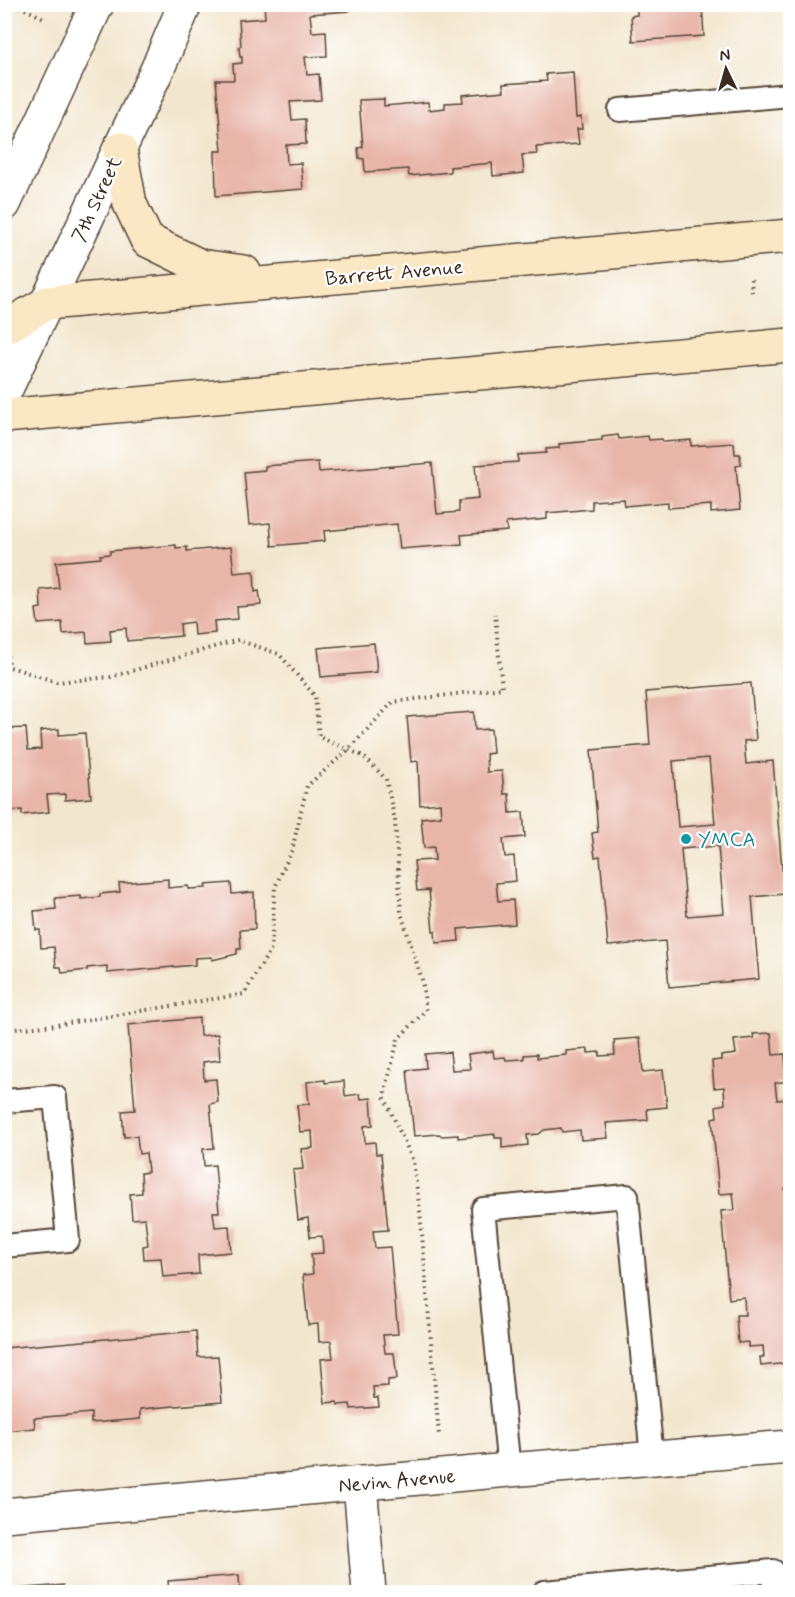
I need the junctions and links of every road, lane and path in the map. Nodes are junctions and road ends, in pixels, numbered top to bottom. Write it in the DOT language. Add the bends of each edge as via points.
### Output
graph roads {
  1 [pos="97,4"];
  2 [pos="185,4"];
  3 [pos="790,95"];
  4 [pos="620,110"];
  5 [pos="120,149"];
  6 [pos="4,204"];
  7 [pos="790,237"];
  8 [pos="750,273"];
  9 [pos="296,280"];
  10 [pos="752,292"];
  11 [pos="47,303"];
  12 [pos="4,328"];
  13 [pos="790,345"];
  14 [pos="4,393"];
  15 [pos="4,416"];
  16 [pos="495,614"];
  17 [pos="4,644"];
  18 [pos="347,751"];
  19 [pos="4,1030"];
  20 [pos="4,1101"];
  21 [pos="4,1246"];
  22 [pos="790,1447"];
  23 [pos="652,1458"];
  24 [pos="509,1470"];
  25 [pos="442,1476"];
  26 [pos="360,1483"];
  27 [pos="4,1515"];
  28 [pos="636,1588"];
  29 [pos="369,1593"];
  30 [pos="544,1593"];
  31 [pos="776,1593"];
  1 -- 6 [label="street"];
  2 -- 5 [label="street, 7th Street"];
  3 -- 4 [label="lane"];
  5 -- 9 [label="main road" via="130,204 147,240 200,266"];
  5 -- 11 [label="street, 7th Street"];
  7 -- 9 [label="main road, Barrett Avenue"];
  8 -- 10 [label="path"];
  9 -- 11 [label="main road, Barrett Avenue"];
  11 -- 12 [label="main road, Barrett Avenue"];
  11 -- 14 [label="street, 7th Street"];
  13 -- 15 [label="main road"];
  16 -- 18 [label="path" via="502,688 393,702"];
  17 -- 18 [label="path" via="10,667 57,682 111,677 238,640 279,654 315,696 319,737"];
  18 -- 19 [label="path" via="308,786 292,850 275,887 271,949 244,994 67,1024"];
  18 -- 25 [label="path" via="363,756 386,779 395,821 401,913 422,980 426,1010 398,1039 384,1096 412,1161 419,1201"];
  20 -- 21 [label="lane" via="56,1097 68,1240"];
  22 -- 23 [label="street, Nevin Avenue"];
  23 -- 24 [label="street, Nevin Avenue"];
  23 -- 24 [label="lane" via="627,1196 483,1209"];
  24 -- 25 [label="street, Nevin Avenue"];
  25 -- 26 [label="street, Nevin Avenue"];
  26 -- 27 [label="street, Nevin Avenue"];
  26 -- 29 [label="street"];
  28 -- 30 [label="lane"];
  28 -- 31 [label="lane" via="773,1570"];
}
